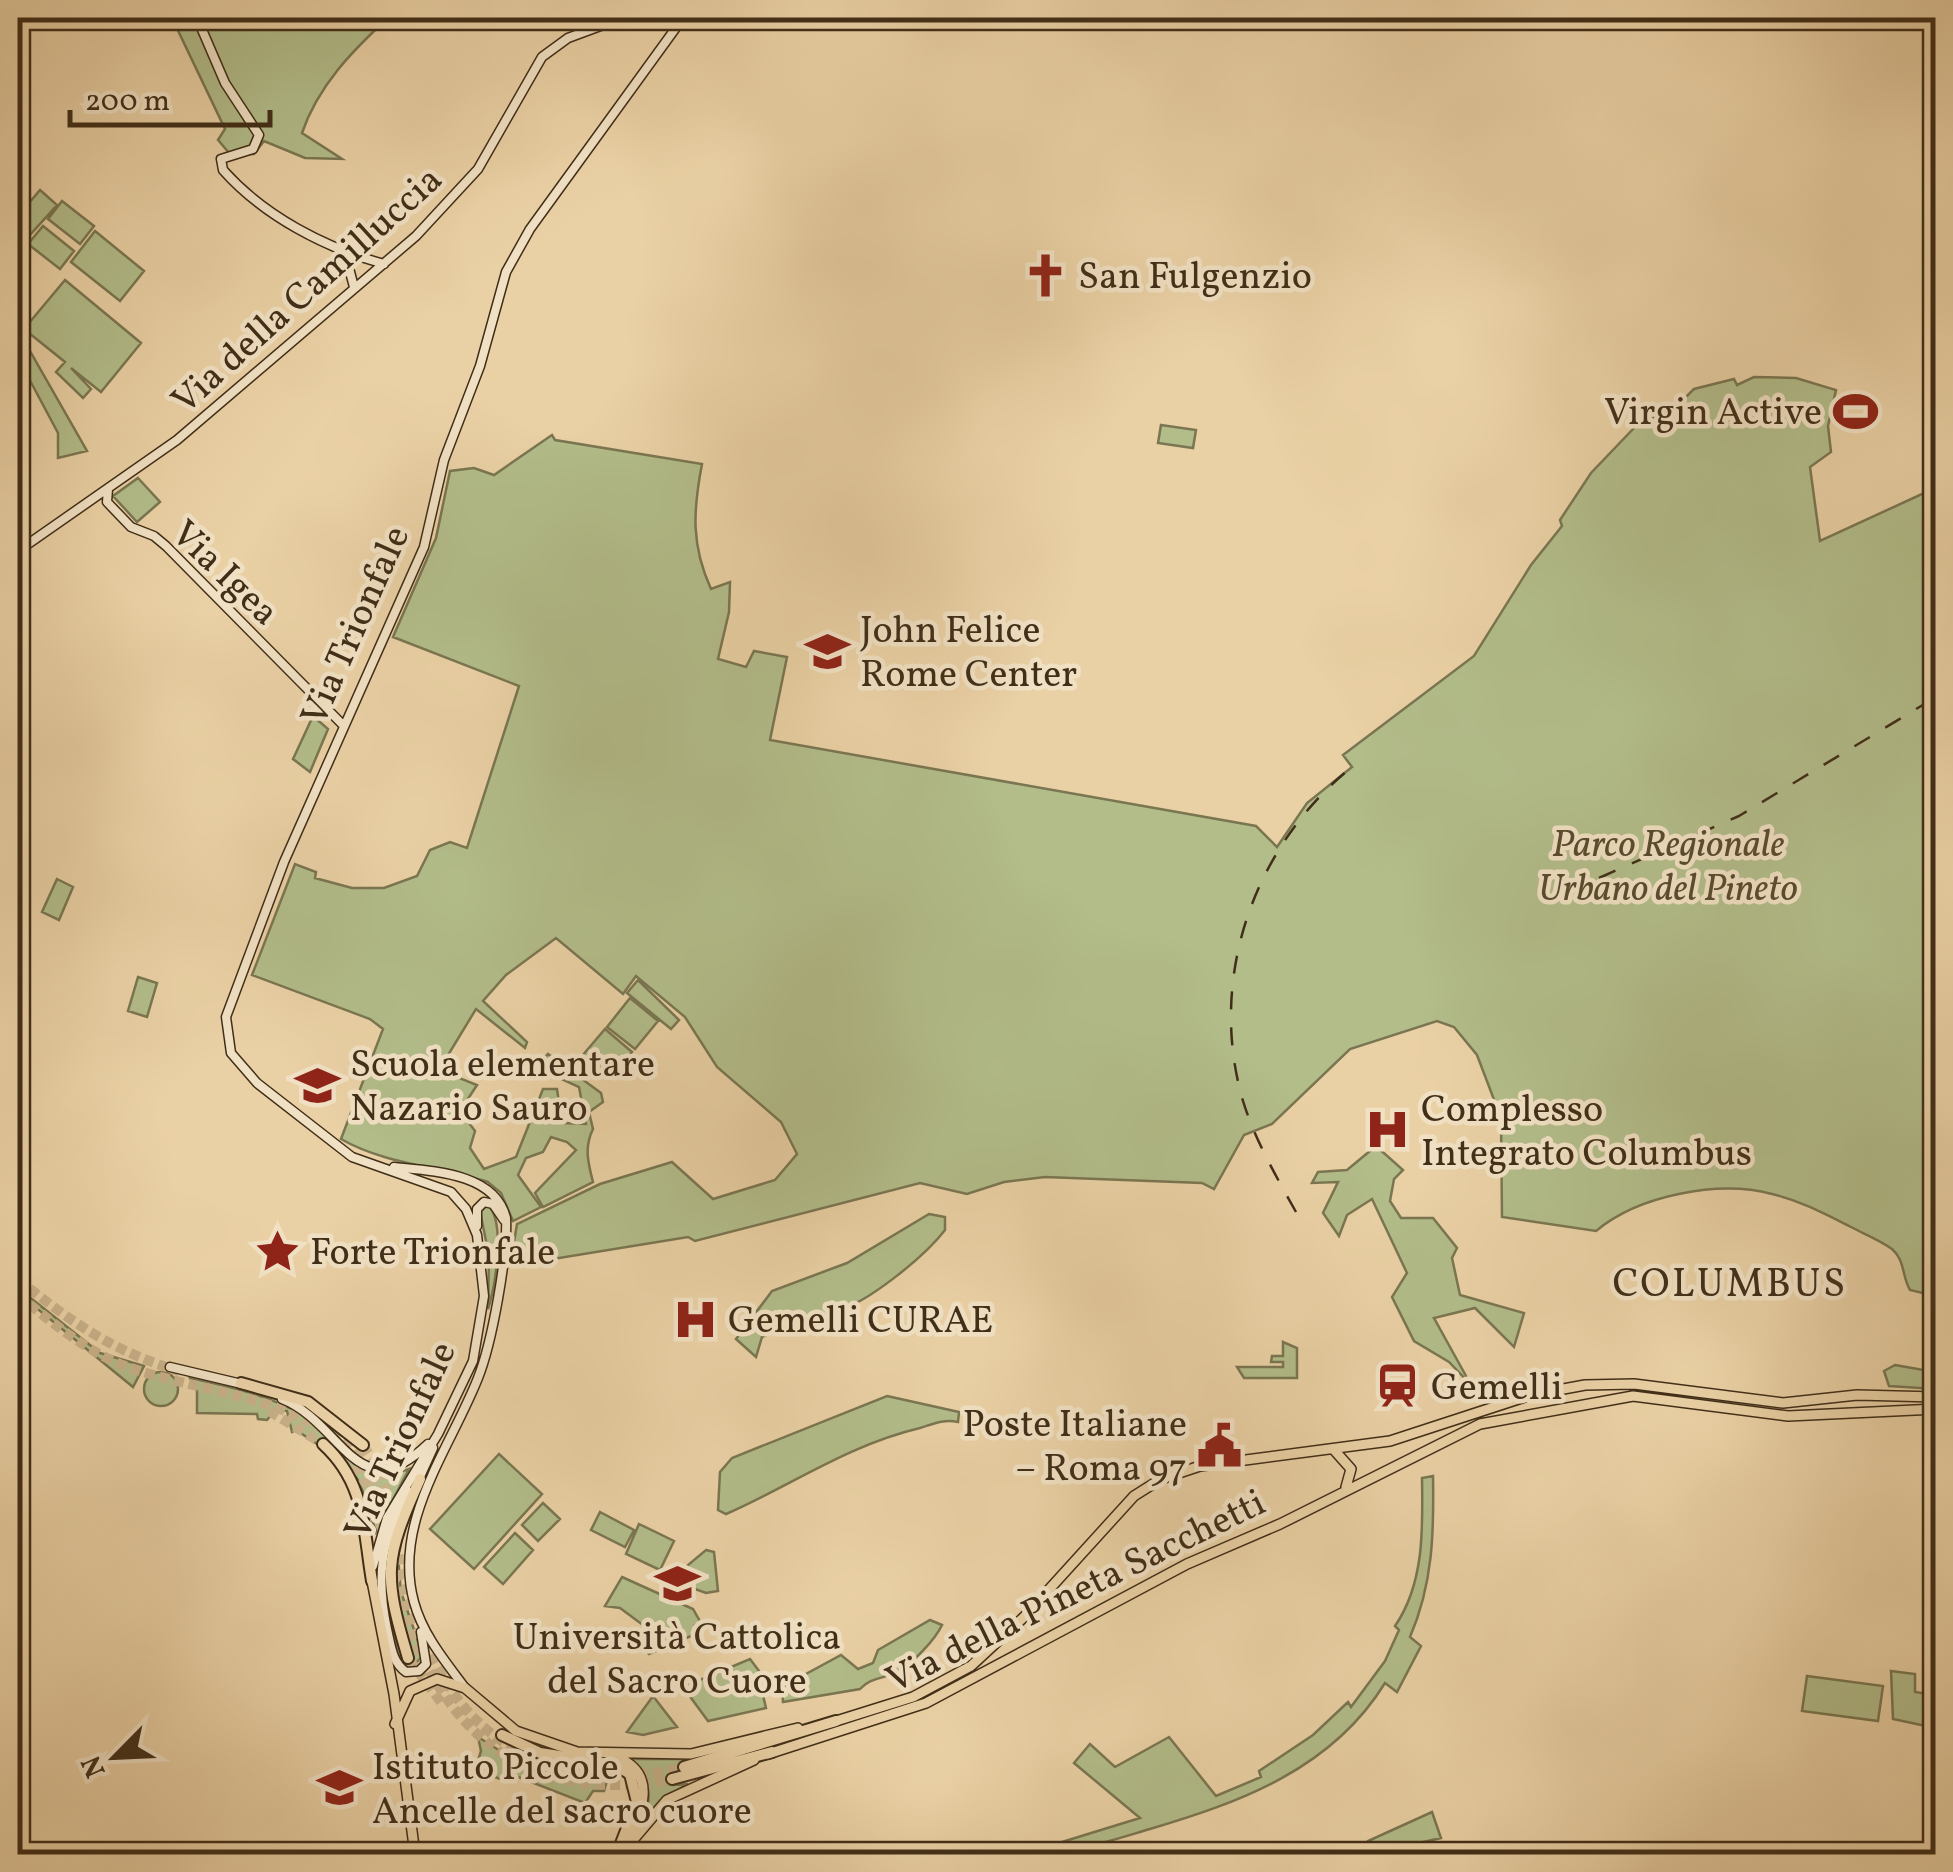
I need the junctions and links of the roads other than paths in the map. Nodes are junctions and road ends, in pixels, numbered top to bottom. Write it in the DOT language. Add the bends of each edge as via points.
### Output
graph roads {
  1 [pos="197,18"];
  2 [pos="622,18"];
  3 [pos="683,18"];
  4 [pos="346,253"];
  5 [pos="384,264"];
  6 [pos="354,288"];
  7 [pos="108,489"];
  8 [pos="87,503"];
  9 [pos="109,505"];
  10 [pos="18,551"];
  11 [pos="342,725"];
  12 [pos="380,1167"];
  13 [pos="506,1227"];
  14 [pos="477,1236"];
  15 [pos="170,1367"];
  16 [pos="241,1383"];
  17 [pos="1936,1397"];
  18 [pos="1936,1409"];
  19 [pos="438,1434"];
  20 [pos="323,1444"];
  21 [pos="363,1444"];
  22 [pos="1330,1450"];
  23 [pos="420,1479"];
  24 [pos="1344,1490"];
  25 [pos="372,1581"];
  26 [pos="413,1600"];
  27 [pos="408,1658"];
  28 [pos="465,1688"];
  29 [pos="836,1721"];
  30 [pos="396,1724"];
  31 [pos="502,1735"];
  32 [pos="772,1752"];
  33 [pos="603,1754"];
  34 [pos="684,1767"];
  35 [pos="672,1780"];
  36 [pos="415,1854"];
  37 [pos="619,1854"];
  1 -- 4 [label="main road" via="223,80 259,135 254,148 223,157 222,170 272,212"];
  2 -- 5 [label="main road, Via della Camilluccia" via="568,38 542,58 472,177"];
  3 -- 11 [label="main road, Via Trionfale" via="512,259 446,454 427,541"];
  4 -- 5 [label="main road"];
  4 -- 6 [label="main road"];
  5 -- 6 [label="main road, Via della Camilluccia"];
  6 -- 7 [label="main road, Via della Camilluccia" via="190,430"];
  7 -- 8 [label="main road, Via della Camilluccia"];
  7 -- 9 [label="main road"];
  8 -- 9 [label="main road"];
  8 -- 10 [label="main road, Via della Camilluccia"];
  9 -- 11 [label="main road, Via Igea" via="166,546"];
  11 -- 12 [label="main road, Via Trionfale" via="236,984 225,1032 234,1058 257,1083 334,1146"];
  12 -- 13 [label="main road, Via Trionfale" via="480,1184 499,1200"];
  12 -- 14 [label="main road, Via Trionfale" via="451,1192"];
  13 -- 14 [label="main road" via="484,1202 476,1209"];
  13 -- 26 [label="main road, Via Trionfale" via="481,1369 412,1532"];
  14 -- 19 [label="main road, Via Trionfale" via="484,1289 479,1338"];
  15 -- 16 [label="main road"];
  16 -- 19 [label="main road" via="302,1408 370,1470 399,1467"];
  16 -- 21 [label="highway" via="308,1402"];
  17 -- 22 [label="main road, Via della Pineta Sacchetti" via="1858,1395 1790,1404 1585,1384 1390,1441"];
  18 -- 24 [label="main road, Via della Pineta Sacchetti" via="1782,1416 1633,1396 1473,1426"];
  19 -- 23 [label="main road"];
  19 -- 25 [label="main road, Via Trionfale" via="384,1524"];
  20 -- 25 [label="highway" via="357,1490"];
  22 -- 24 [label="main road" via="1349,1465"];
  22 -- 29 [label="main road, Via della Pineta Sacchetti" via="1226,1459 1161,1479 1125,1504 978,1662 923,1693"];
  23 -- 26 [label="main road" via="388,1534 380,1576 393,1655 409,1673 422,1669 428,1657"];
  23 -- 27 [label="highway" via="388,1564"];
  24 -- 32 [label="main road, Via della Pineta Sacchetti" via="1178,1569 926,1704"];
  25 -- 30 [label="main road, Via Trionfale"];
  26 -- 28 [label="main road, Via Trionfale" via="427,1634"];
  28 -- 30 [label="main road" via="440,1680 420,1684"];
  28 -- 33 [label="main road" via="522,1734 560,1749"];
  29 -- 33 [label="main road, Via della Pineta Sacchetti" via="706,1752"];
  29 -- 34 [label="highway"];
  30 -- 36 [label="main road, Via Trionfale"];
  31 -- 37 [label="highway" via="540,1753 614,1764 630,1774 637,1802"];
  32 -- 35 [label="highway"];
  32 -- 37 [label="main road, Via della Pineta Sacchetti" via="671,1797"];
  33 -- 37 [label="main road" via="633,1767 644,1789 639,1816"];
}
